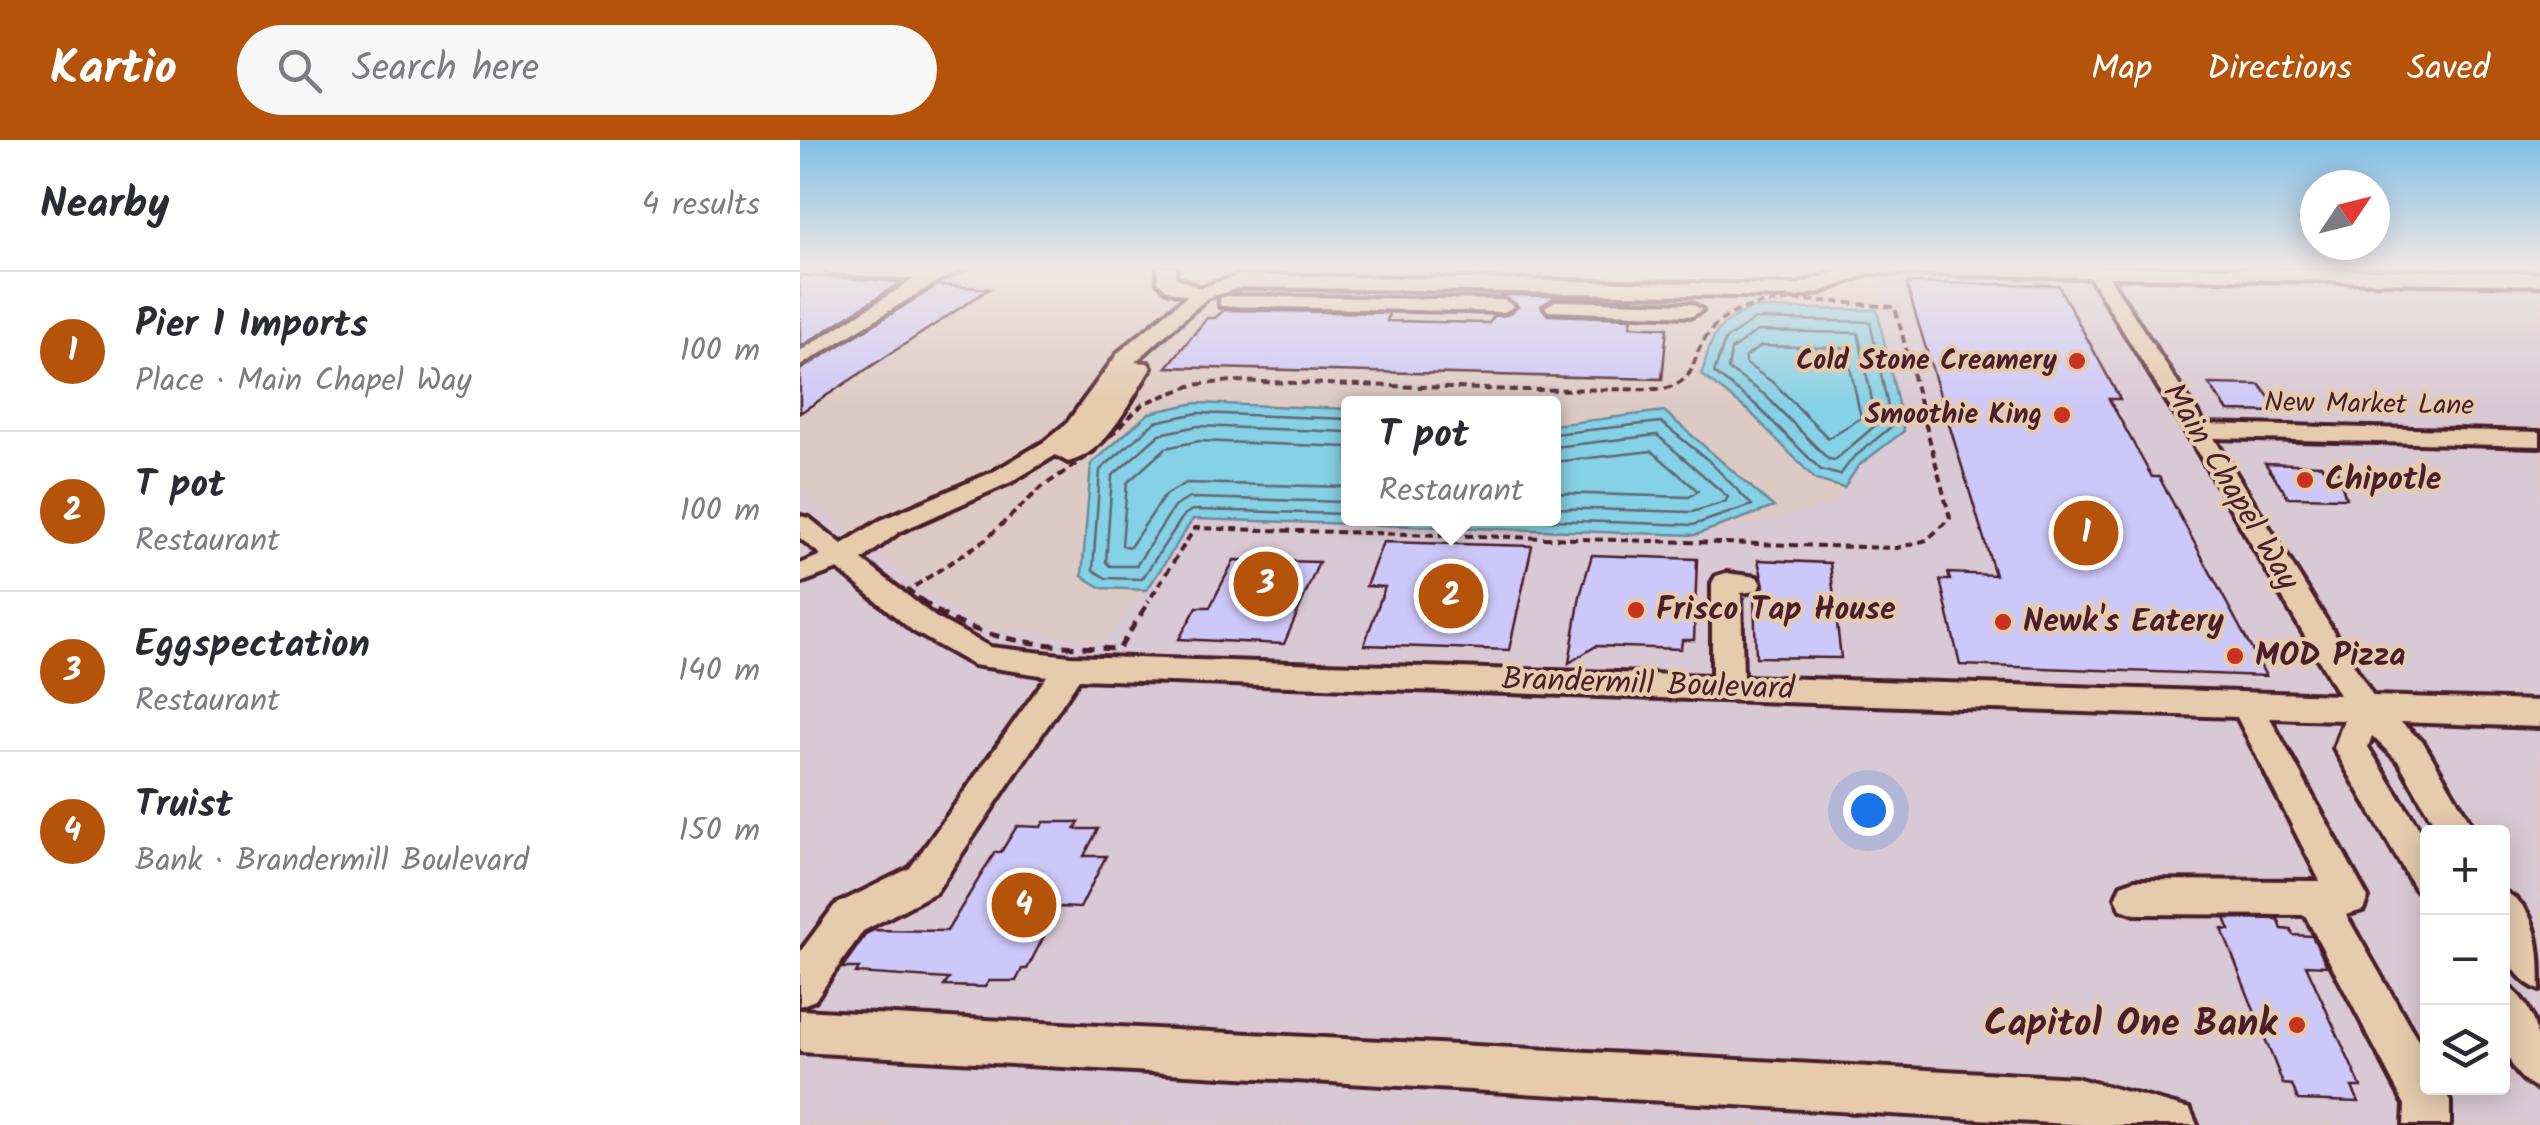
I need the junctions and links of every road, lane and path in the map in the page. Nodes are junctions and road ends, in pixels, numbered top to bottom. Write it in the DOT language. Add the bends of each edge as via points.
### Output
graph roads {
  1 [pos="874,313"];
  2 [pos="1180,313"];
  3 [pos="1731,313"];
  4 [pos="1897,313"];
  5 [pos="2121,313"];
  6 [pos="800,360"];
  7 [pos="2202,439"];
  8 [pos="2540,439"];
  9 [pos="2540,457"];
  10 [pos="800,524"];
  11 [pos="839,558"];
  12 [pos="800,574"];
  13 [pos="1747,584"];
  14 [pos="918,585"];
  15 [pos="1070,667"];
  16 [pos="1728,688"];
  17 [pos="2247,704"];
  18 [pos="2364,710"];
  19 [pos="2540,714"];
  20 [pos="2454,825"];
  21 [pos="2420,864"];
  22 [pos="2135,897"];
  23 [pos="2316,898"];
  24 [pos="2506,915"];
  25 [pos="2540,971"];
  26 [pos="800,986"];
  27 [pos="2503,1005"];
  28 [pos="800,1031"];
  29 [pos="2540,1068"];
  30 [pos="2174,1125"];
  31 [pos="2427,1125"];
  1 -- 6 [label="street"];
  2 -- 11 [label="street" via="1157,335 1099,430 1072,453 1014,488"];
  3 -- 14 [label="path" via="1707,331 1692,374 1664,389 1232,381 1165,393 1144,403 985,540"];
  4 -- 14 [label="path" via="1950,518 1927,540 1897,548 1195,528 1118,649 1011,642 975,632 908,590"];
  5 -- 7 [label="street, Main Chapel Way"];
  7 -- 8 [label="street, New Market Lane"];
  7 -- 9 [label="street, New Market Lane"];
  7 -- 18 [label="street, Main Chapel Way"];
  10 -- 11 [label="street, Brandermill Boulevard"];
  11 -- 12 [label="street"];
  11 -- 15 [label="street, Brandermill Boulevard" via="924,624 984,657"];
  13 -- 16 [label="street" via="1726,584"];
  15 -- 16 [label="street, Brandermill Boulevard"];
  15 -- 26 [label="street" via="923,880 849,918"];
  16 -- 17 [label="street, Brandermill Boulevard"];
  17 -- 18 [label="street, Brandermill Boulevard"];
  17 -- 23 [label="street" via="2349,898"];
  18 -- 19 [label="street, Brandermill Boulevard"];
  18 -- 20 [label="street, Main Chapel Way" via="2411,752"];
  18 -- 21 [label="street" via="2351,748"];
  22 -- 23 [label="street"];
  23 -- 31 [label="street" via="2428,1102"];
  24 -- 25 [label="street"];
  27 -- 29 [label="street"];
  28 -- 30 [label="street" via="2076,1100"];
}
